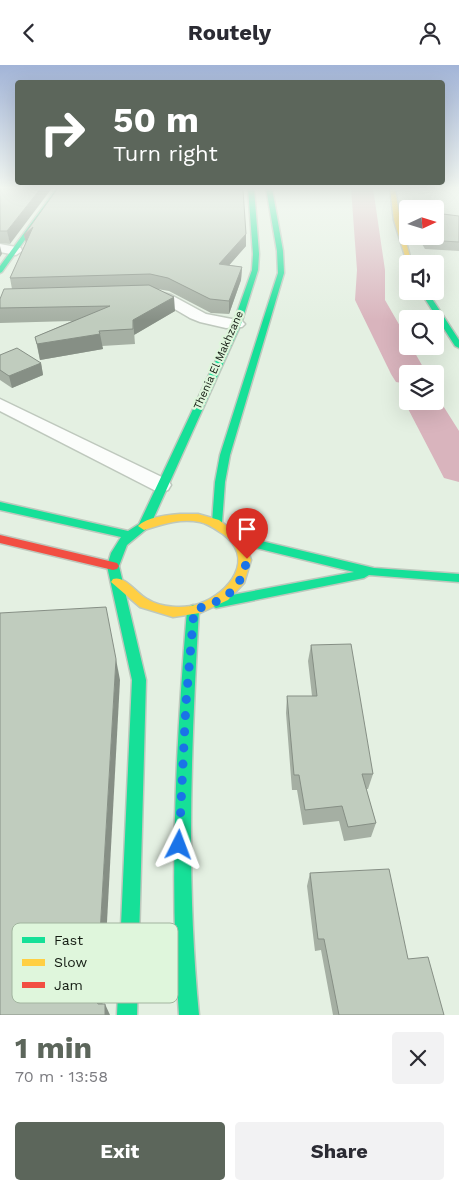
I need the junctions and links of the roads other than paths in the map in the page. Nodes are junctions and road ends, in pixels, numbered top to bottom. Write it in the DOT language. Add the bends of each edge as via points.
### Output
graph roads {
  1 [pos="29,232"];
  2 [pos="254,232"];
  3 [pos="277,232"];
  4 [pos="400,232"];
  5 [pos="0,248"];
  6 [pos="16,251"];
  7 [pos="406,255"];
  8 [pos="0,271"];
  9 [pos="130,293"];
  10 [pos="429,300"];
  11 [pos="237,324"];
  12 [pos="459,346"];
  13 [pos="0,404"];
  14 [pos="162,485"];
  15 [pos="0,507"];
  16 [pos="217,523"];
  17 [pos="144,525"];
  18 [pos="128,535"];
  19 [pos="0,539"];
  20 [pos="240,540"];
  21 [pos="113,566"];
  22 [pos="374,572"];
  23 [pos="459,577"];
  24 [pos="117,582"];
  25 [pos="216,603"];
  26 [pos="194,610"];
  27 [pos="130,923"];
  28 [pos="188,1015"];
  1 -- 6 [label="main road"];
  2 -- 11 [label="main road, Thenia El Makhzane" via="255,270"];
  3 -- 16 [label="main road" via="281,273 225,455"];
  4 -- 7 [label="main road"];
  5 -- 6 [label="street"];
  6 -- 8 [label="main road"];
  9 -- 11 [label="street" via="161,294 204,319"];
  10 -- 12 [label="main road"];
  11 -- 14 [label="main road, Thenia El Makhzane"];
  13 -- 14 [label="street"];
  14 -- 17 [label="main road, Thenia El Makhzane"];
  15 -- 18 [label="main road"];
  16 -- 17 [label="main road" via="200,517 181,516 161,518"];
  16 -- 20 [label="main road"];
  17 -- 18 [label="main road"];
  18 -- 21 [label="main road" via="117,549"];
  19 -- 21 [label="main road"];
  20 -- 22 [label="main road"];
  20 -- 25 [label="main road" via="247,559 244,575 233,591"];
  21 -- 24 [label="main road"];
  22 -- 23 [label="main road"];
  22 -- 25 [label="main road"];
  24 -- 26 [label="main road" via="128,596 146,607 169,611"];
  24 -- 27 [label="main road" via="139,680"];
  25 -- 26 [label="main road"];
  26 -- 28 [label="main road" via="179,845"];
}
